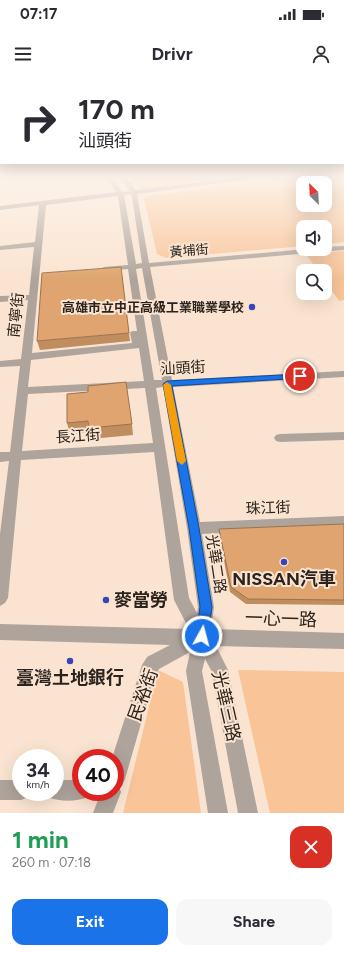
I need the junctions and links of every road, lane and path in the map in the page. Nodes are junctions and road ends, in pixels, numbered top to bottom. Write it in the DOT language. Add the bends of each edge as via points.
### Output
graph roads {
  1 [pos="42,211"];
  2 [pos="122,211"];
  3 [pos="137,211"];
  4 [pos="39,244"];
  5 [pos="0,248"];
  6 [pos="344,248"];
  7 [pos="146,266"];
  8 [pos="127,267"];
  9 [pos="96,270"];
  10 [pos="33,297"];
  11 [pos="0,299"];
  12 [pos="154,312"];
  13 [pos="138,314"];
  14 [pos="137,346"];
  15 [pos="26,359"];
  16 [pos="0,364"];
  17 [pos="344,374"];
  18 [pos="167,384"];
  19 [pos="146,385"];
  20 [pos="23,391"];
  21 [pos="344,436"];
  22 [pos="280,438"];
  23 [pos="159,447"];
  24 [pos="16,456"];
  25 [pos="0,457"];
  26 [pos="344,522"];
  27 [pos="194,528"];
  28 [pos="0,598"];
  29 [pos="0,632"];
  30 [pos="202,636"];
  31 [pos="344,641"];
  32 [pos="124,750"];
  33 [pos="0,790"];
  34 [pos="12,790"];
  35 [pos="108,801"];
  36 [pos="103,813"];
  37 [pos="218,813"];
  38 [pos="248,813"];
  1 -- 4 [label="street, 南寧街"];
  2 -- 8 [label="street"];
  3 -- 7 [label="street, 光華二路"];
  4 -- 5 [label="street"];
  4 -- 10 [label="street, 南寧街" via="39,275"];
  6 -- 7 [label="street, 黃埔街"];
  7 -- 8 [label="street, 黃埔街"];
  7 -- 12 [label="street, 光華二路"];
  8 -- 9 [label="street, 黃埔街"];
  8 -- 13 [label="street"];
  8 -- 14 [label="street"];
  10 -- 11 [label="street"];
  10 -- 15 [label="street, 南寧街"];
  12 -- 13 [label="street"];
  12 -- 18 [label="street, 光華二路"];
  13 -- 19 [label="street"];
  14 -- 15 [label="street"];
  14 -- 19 [label="street"];
  15 -- 16 [label="street"];
  15 -- 20 [label="street, 南寧街"];
  17 -- 18 [label="street, 汕頭街"];
  18 -- 19 [label="street, 汕頭街"];
  18 -- 27 [label="street, 光華二路"];
  19 -- 20 [label="street, 汕頭街"];
  19 -- 23 [label="street"];
  20 -- 24 [label="street, 南寧街"];
  21 -- 22 [label="street"];
  23 -- 24 [label="street, 長江街"];
  23 -- 30 [label="street" via="182,600"];
  24 -- 25 [label="street, 長江街"];
  24 -- 28 [label="street, 南寧街"];
  26 -- 27 [label="street, 珠江街"];
  27 -- 30 [label="street, 光華二路" via="206,607"];
  29 -- 30 [label="street, 一心一路"];
  30 -- 31 [label="street, 一心一路"];
  30 -- 32 [label="street, 民裕街" via="153,663 148,671"];
  30 -- 37 [label="street, 光華三路" via="194,671"];
  30 -- 38 [label="street, 光華三路" via="220,670"];
  33 -- 34 [label="street"];
  35 -- 36 [label="street"];
}
